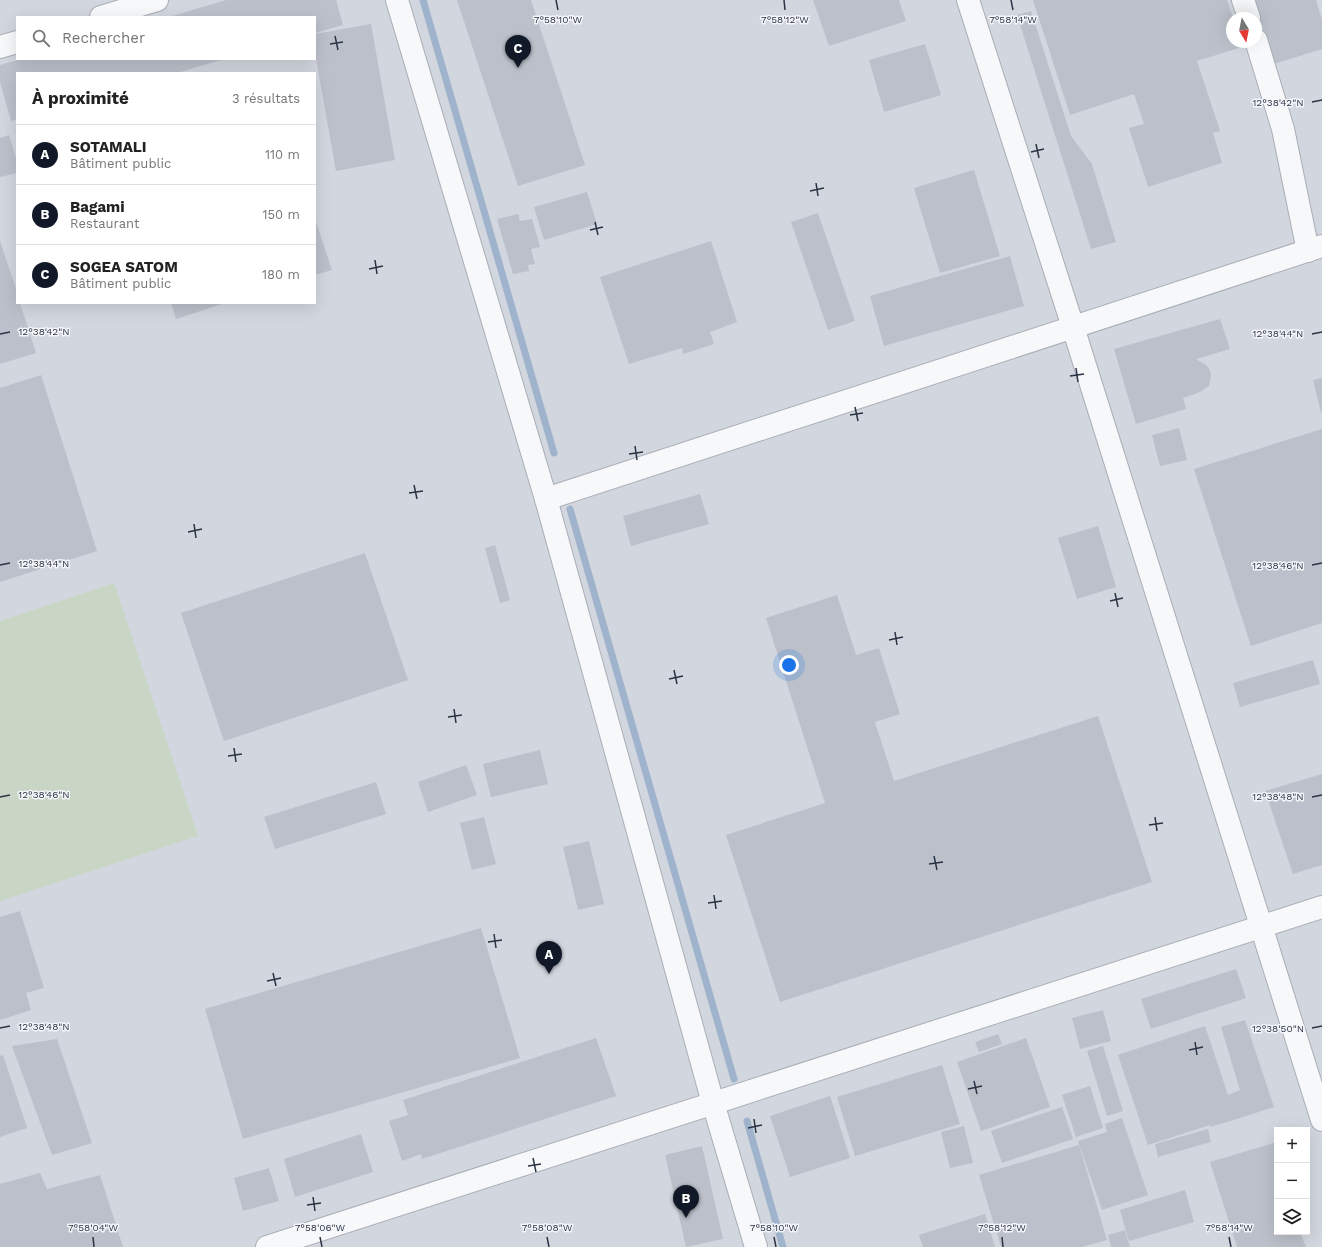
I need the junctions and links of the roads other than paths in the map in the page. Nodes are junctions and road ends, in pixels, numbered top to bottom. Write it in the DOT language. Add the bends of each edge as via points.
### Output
graph roads {
  1 [pos="157,0"];
  2 [pos="397,0"];
  3 [pos="968,0"];
  4 [pos="1243,0"];
  5 [pos="1247,12"];
  6 [pos="104,16"];
  7 [pos="16,42"];
  8 [pos="0,48"];
  9 [pos="1258,48"];
  10 [pos="1315,249"];
  11 [pos="1073,327"];
  12 [pos="546,500"];
  13 [pos="1322,907"];
  14 [pos="1261,927"];
  15 [pos="713,1103"];
  16 [pos="1322,1120"];
  17 [pos="267,1247"];
  18 [pos="756,1247"];
  1 -- 6 [label="street"];
  2 -- 12 [label="street"];
  3 -- 11 [label="street"];
  4 -- 5 [label="street"];
  7 -- 8 [label="street"];
  9 -- 10 [label="street"];
  10 -- 11 [label="street"];
  11 -- 12 [label="street"];
  11 -- 14 [label="street"];
  12 -- 15 [label="street"];
  13 -- 14 [label="street"];
  14 -- 15 [label="street"];
  14 -- 16 [label="street"];
  15 -- 17 [label="street"];
  15 -- 18 [label="street"];
}
